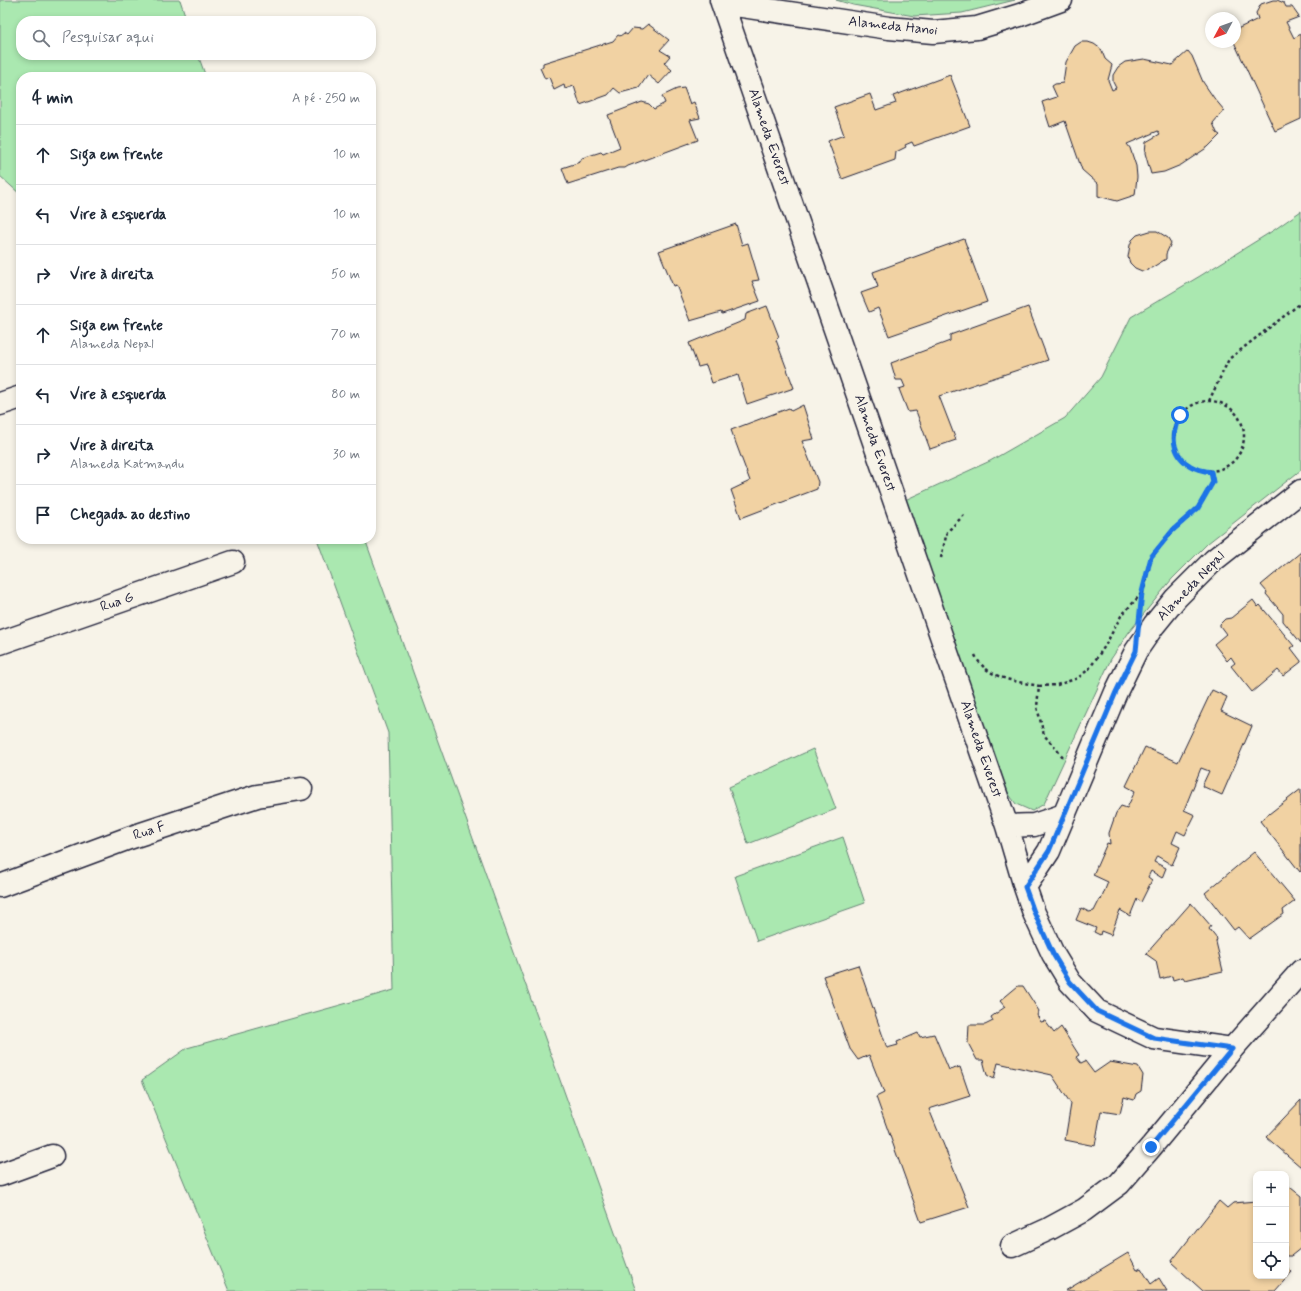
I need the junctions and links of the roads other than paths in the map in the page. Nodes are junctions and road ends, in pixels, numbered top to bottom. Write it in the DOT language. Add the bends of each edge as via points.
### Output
graph roads {
  1 [pos="1061,0"];
  2 [pos="722,1"];
  3 [pos="16,399"];
  4 [pos="0,404"];
  5 [pos="1301,491"];
  6 [pos="233,562"];
  7 [pos="0,643"];
  8 [pos="302,789"];
  9 [pos="1064,815"];
  10 [pos="1008,826"];
  11 [pos="0,886"];
  12 [pos="1025,887"];
  13 [pos="1301,970"];
  14 [pos="1232,1049"];
  15 [pos="52,1156"];
  16 [pos="0,1175"];
  17 [pos="1012,1246"];
  1 -- 2 [label="street, Alameda Hanoi" via="977,28 933,32 889,28"];
  2 -- 10 [label="street, Alameda Everest"];
  3 -- 4 [label="street"];
  5 -- 9 [label="street, Alameda Nepal" via="1214,560 1176,598 1154,625 1136,651 1116,692"];
  6 -- 7 [label="street, Rua G"];
  8 -- 11 [label="street, Rua F" via="257,796 129,838"];
  9 -- 10 [label="street" via="1034,825"];
  9 -- 12 [label="street, Alameda Nepal" via="1049,851"];
  10 -- 12 [label="street, Alameda Everest"];
  12 -- 14 [label="street, Alameda Everest" via="1053,954 1070,982 1097,1011 1154,1038"];
  13 -- 14 [label="street"];
  14 -- 17 [label="street" via="1119,1184 1084,1210"];
  15 -- 16 [label="street"];
}
